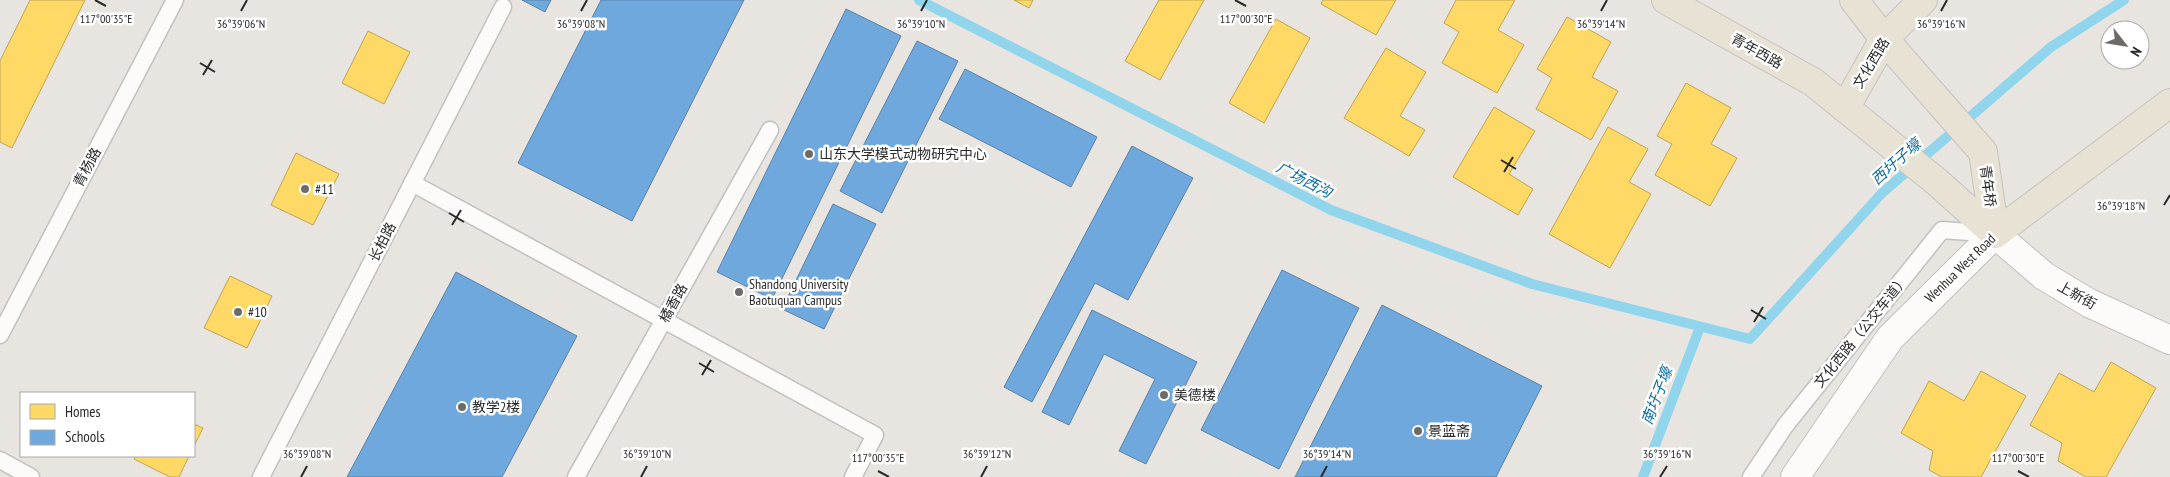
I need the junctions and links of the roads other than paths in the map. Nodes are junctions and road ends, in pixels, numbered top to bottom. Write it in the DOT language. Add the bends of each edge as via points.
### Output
graph roads {
  1 [pos="174,0"];
  2 [pos="1666,0"];
  3 [pos="1854,0"];
  4 [pos="1922,0"];
  5 [pos="503,7"];
  6 [pos="1884,39"];
  7 [pos="2170,104"];
  8 [pos="1845,108"];
  9 [pos="770,130"];
  10 [pos="412,183"];
  11 [pos="1995,234"];
  12 [pos="664,320"];
  13 [pos="0,335"];
  14 [pos="2170,340"];
  15 [pos="0,460"];
  16 [pos="31,477"];
  17 [pos="261,477"];
  18 [pos="576,477"];
  19 [pos="853,477"];
  20 [pos="1751,477"];
  21 [pos="1795,477"];
  1 -- 13 [label="lane, 青杨路"];
  2 -- 8 [label="main road, 青年西路" via="1813,82"];
  3 -- 6 [label="main road"];
  4 -- 6 [label="main road, 文化西路"];
  5 -- 10 [label="lane, 长柏路"];
  6 -- 8 [label="main road, 文化西路"];
  6 -- 11 [label="main road, 青年桥" via="1983,152"];
  7 -- 11 [label="main road, Wenhua West Road"];
  8 -- 11 [label="main road, 青年桥" via="1937,182"];
  9 -- 12 [label="lane, 橘香路"];
  10 -- 12 [label="lane"];
  10 -- 17 [label="lane, 长柏路"];
  11 -- 14 [label="main road, 上新街" via="2044,276 2089,303"];
  11 -- 20 [label="lane, 文化西路（公交车道）" via="1942,230 1785,426"];
  11 -- 21 [label="main road, Wenhua West Road" via="1890,338"];
  12 -- 18 [label="lane, 橘香路"];
  12 -- 19 [label="lane" via="875,435"];
  15 -- 16 [label="lane"];
}
